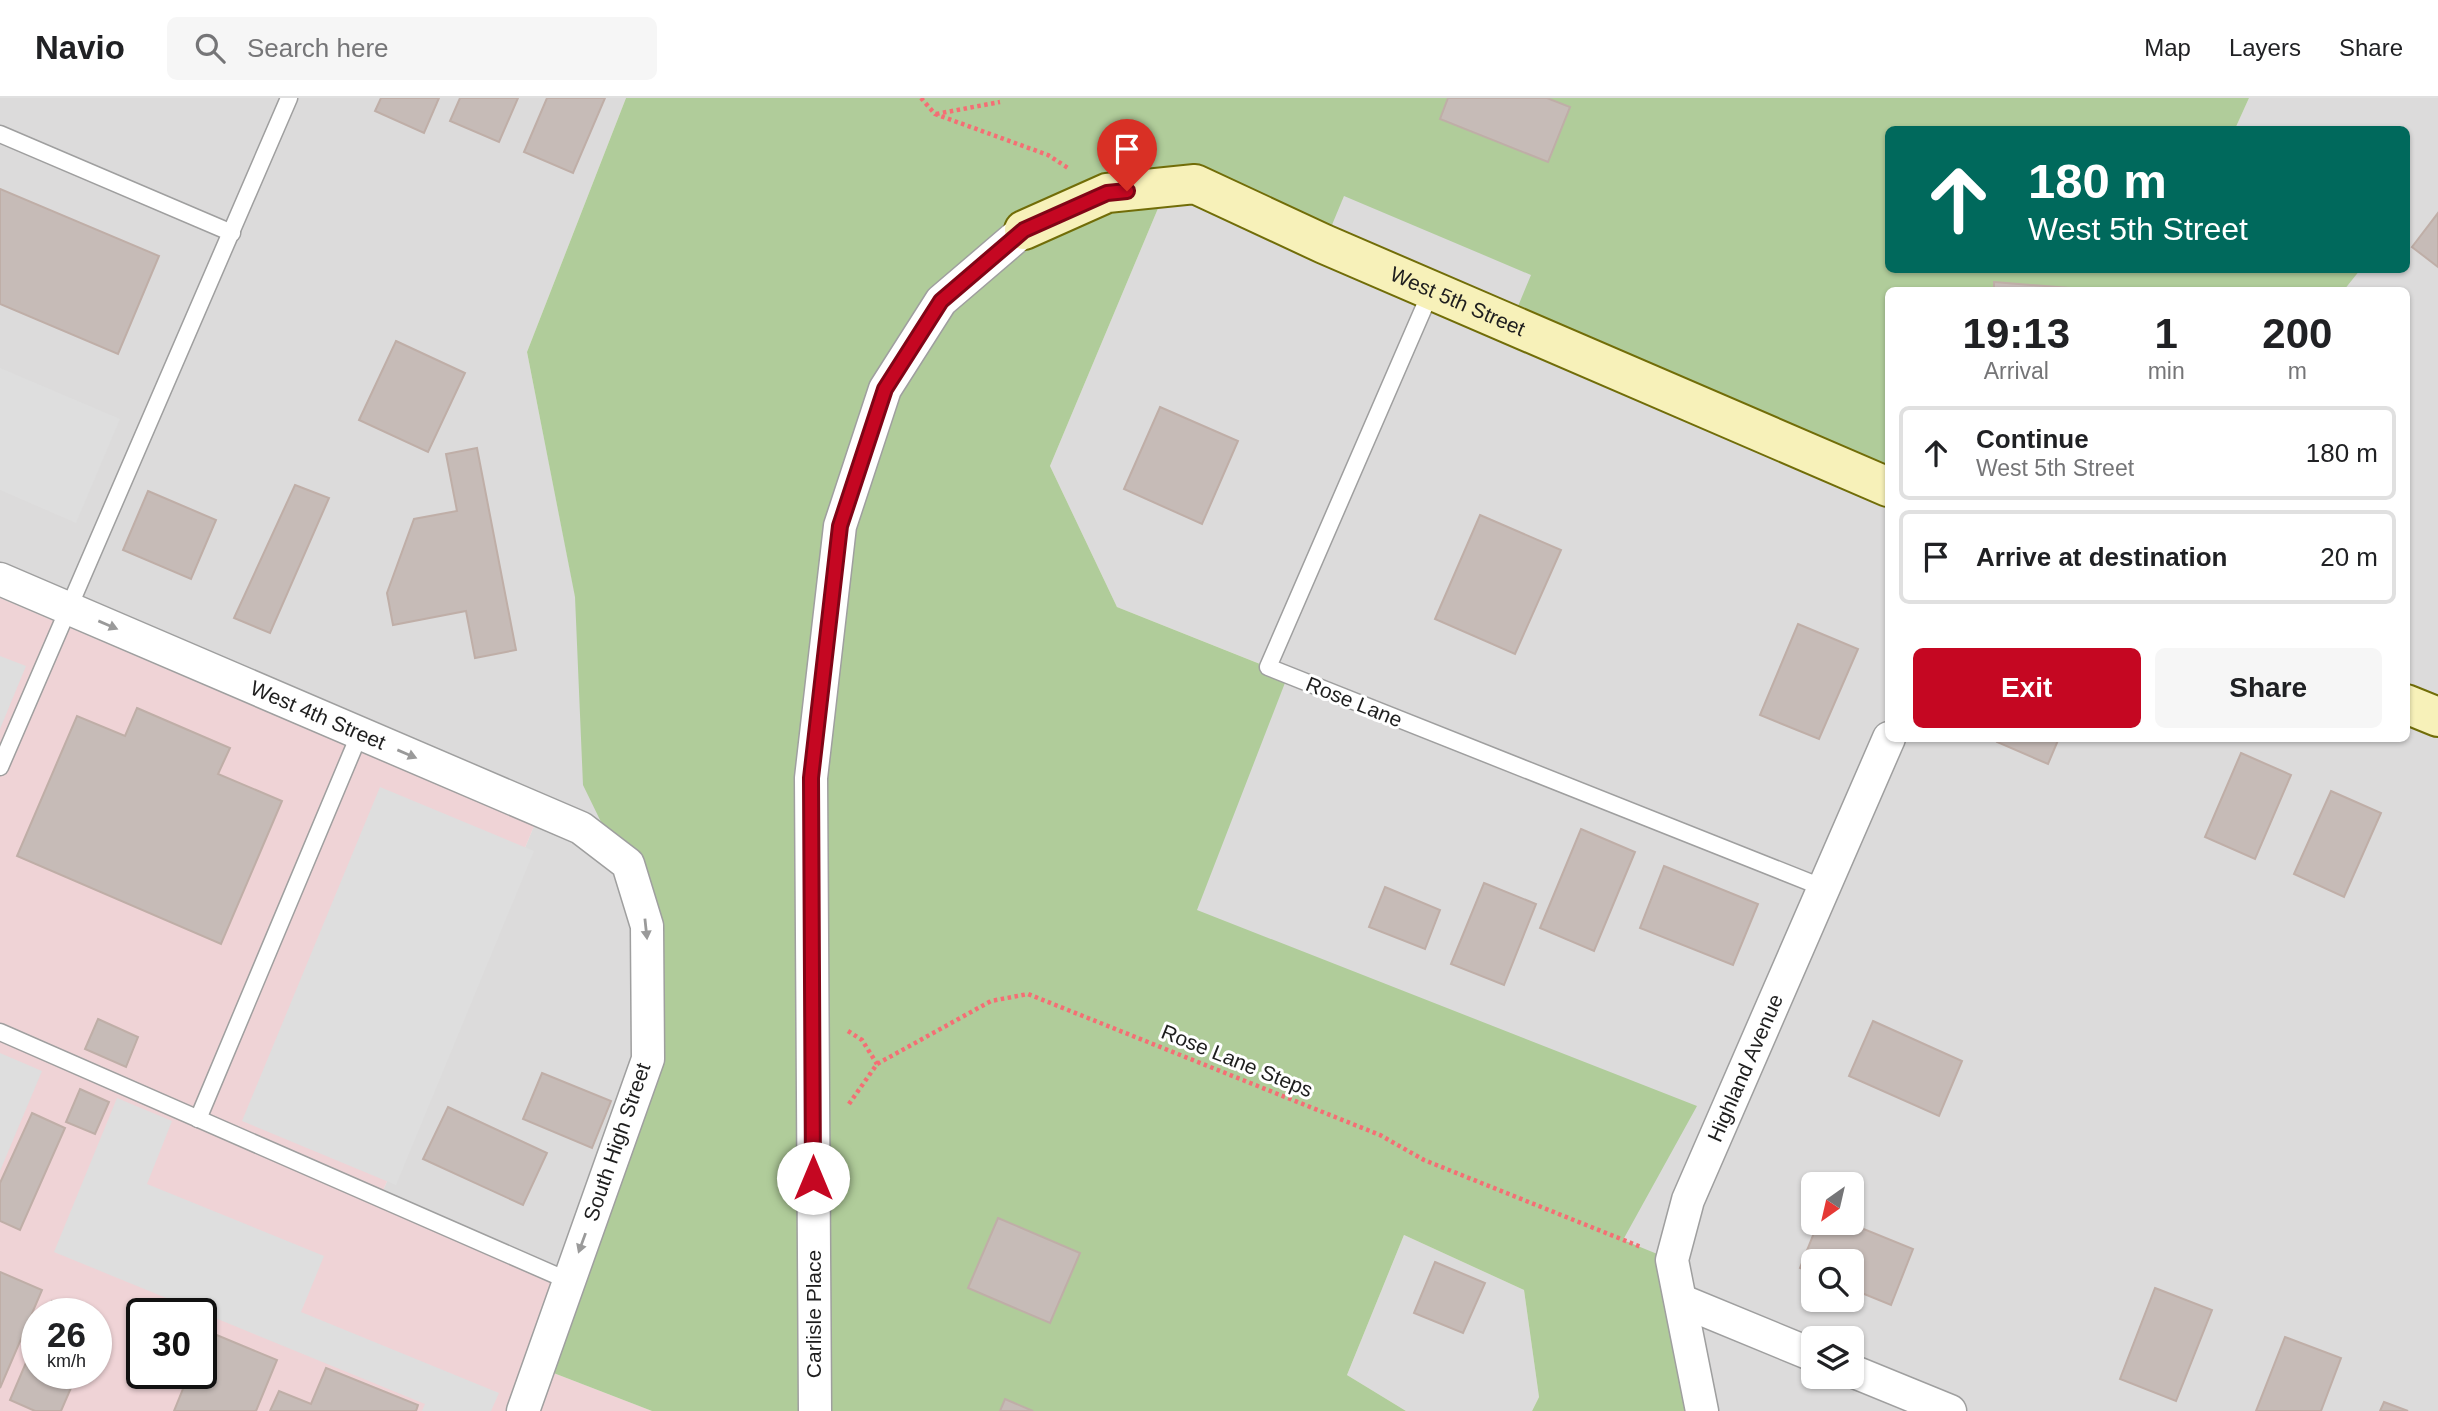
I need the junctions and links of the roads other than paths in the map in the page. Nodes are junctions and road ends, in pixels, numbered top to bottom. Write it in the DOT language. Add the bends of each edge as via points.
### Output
graph roads {
  1 [pos="289,98"];
  2 [pos="0,134"];
  3 [pos="1024,230"];
  4 [pos="232,233"];
  5 [pos="1432,289"];
  6 [pos="1885,486"];
  7 [pos="0,579"];
  8 [pos="67,608"];
  9 [pos="2410,706"];
  10 [pos="2438,717"];
  11 [pos="360,733"];
  12 [pos="1887,742"];
  13 [pos="0,767"];
  14 [pos="628,864"];
  15 [pos="1824,888"];
  16 [pos="0,1032"];
  17 [pos="198,1119"];
  18 [pos="569,1281"];
  19 [pos="1682,1301"];
  20 [pos="1801,1350"];
  21 [pos="1864,1376"];
  22 [pos="523,1411"];
  23 [pos="815,1411"];
  24 [pos="1702,1411"];
  25 [pos="1950,1411"];
  1 -- 4 [label="lane"];
  2 -- 4 [label="lane"];
  3 -- 5 [label="street, West 5th Street" via="1107,193 1195,184"];
  3 -- 23 [label="street, Carlisle Place" via="941,301 885,389 840,526 811,778"];
  4 -- 8 [label="lane"];
  5 -- 6 [label="street, West 5th Street"];
  5 -- 15 [label="lane, Rose Lane" via="1268,667"];
  7 -- 8 [label="street, West 4th Street"];
  8 -- 11 [label="street, West 4th Street, one-way"];
  8 -- 13 [label="lane"];
  9 -- 10 [label="street"];
  11 -- 14 [label="street, West 4th Street, one-way" via="581,828"];
  11 -- 17 [label="lane"];
  12 -- 15 [label="street, Highland Avenue"];
  14 -- 18 [label="street, South High Street, one-way" via="647,926 648,1059"];
  15 -- 19 [label="street, Highland Avenue" via="1688,1200 1672,1260"];
  16 -- 17 [label="lane"];
  17 -- 18 [label="lane"];
  18 -- 22 [label="street, South High Street"];
  19 -- 20 [label="street"];
  19 -- 24 [label="street, Highland Avenue"];
  21 -- 25 [label="street"];
}
